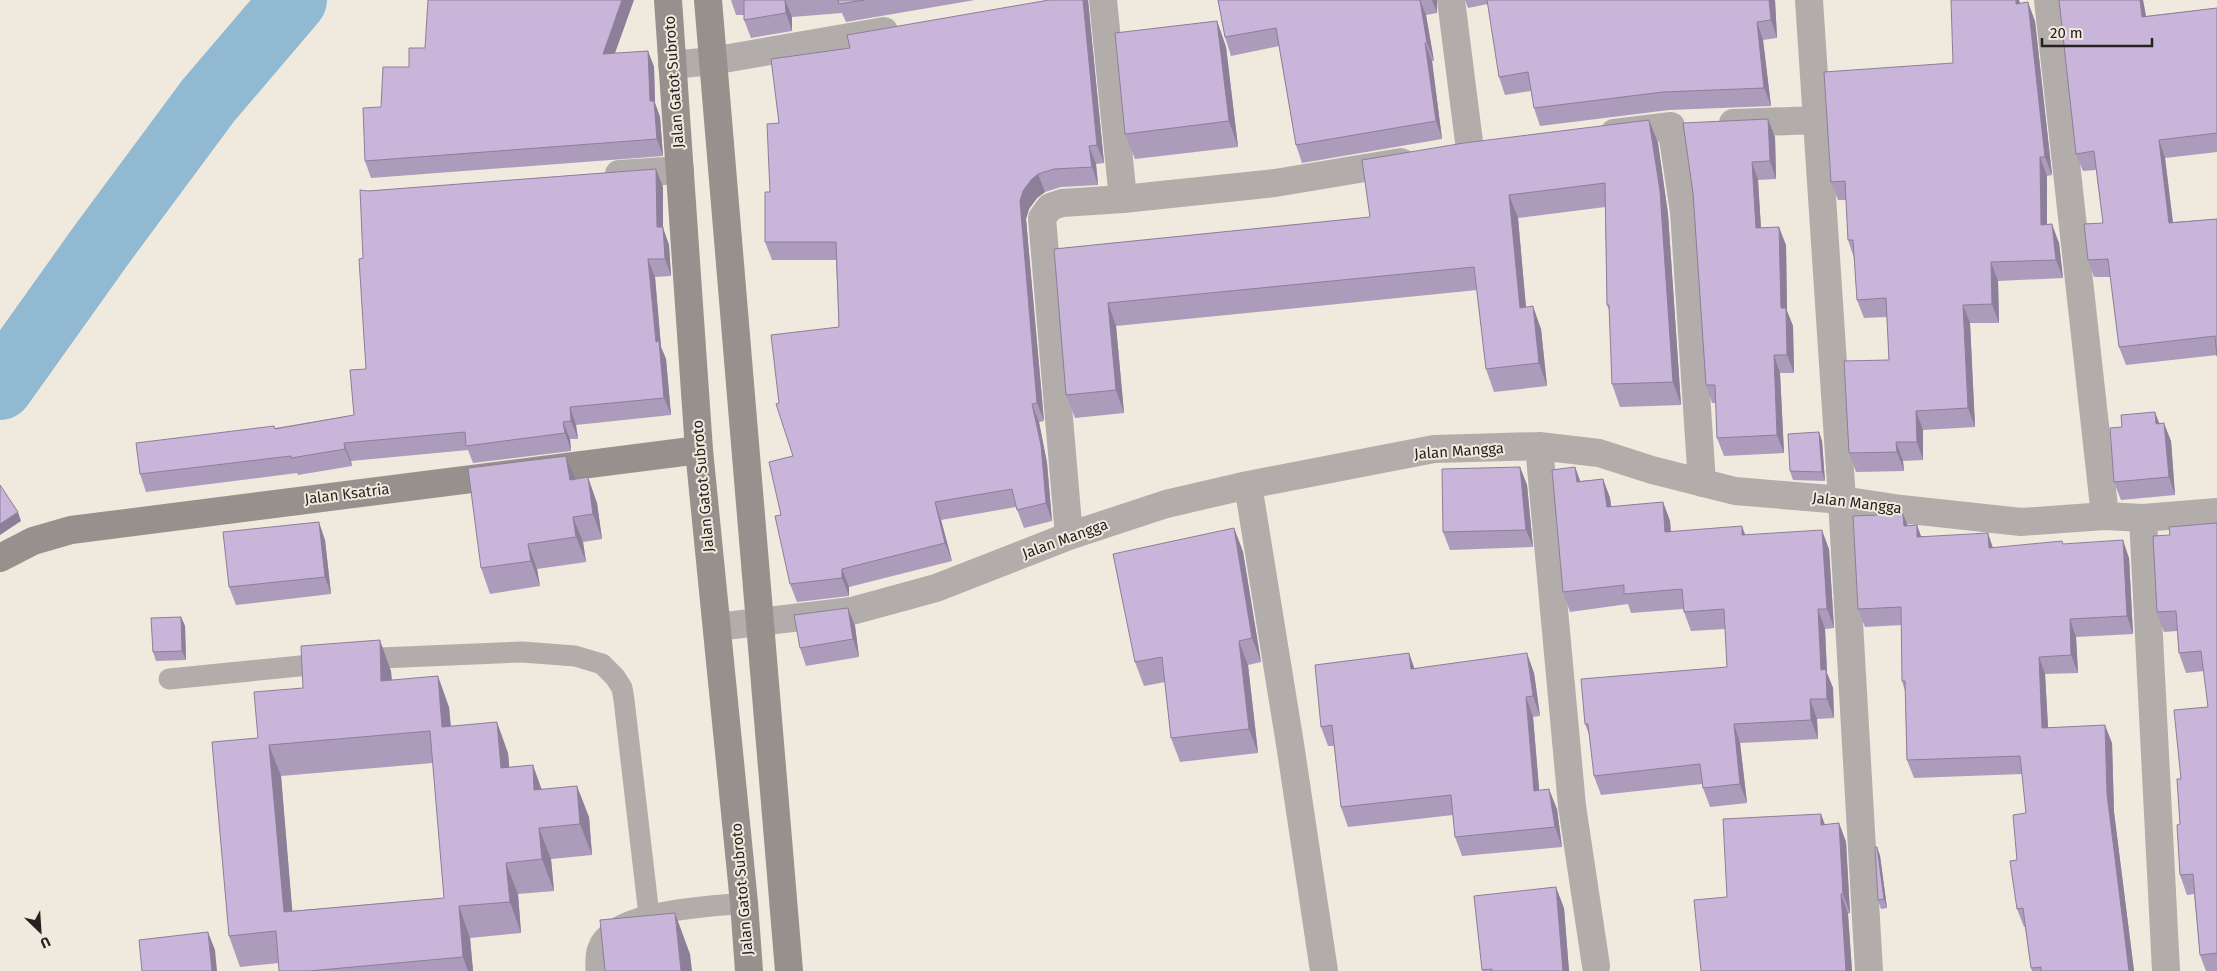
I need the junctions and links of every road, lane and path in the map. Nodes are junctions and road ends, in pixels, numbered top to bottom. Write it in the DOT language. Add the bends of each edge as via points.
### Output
graph roads {
  1 [pos="668,0"];
  2 [pos="708,0"];
  3 [pos="1103,0"];
  4 [pos="1452,0"];
  5 [pos="1809,0"];
  6 [pos="2048,0"];
  7 [pos="909,27"];
  8 [pos="712,61"];
  9 [pos="672,64"];
  10 [pos="1817,120"];
  11 [pos="1671,126"];
  12 [pos="1585,136"];
  13 [pos="1498,147"];
  14 [pos="1421,158"];
  15 [pos="680,170"];
  16 [pos="591,176"];
  17 [pos="1123,199"];
  18 [pos="1540,446"];
  19 [pos="699,450"];
  20 [pos="1702,483"];
  21 [pos="1248,485"];
  22 [pos="1842,500"];
  23 [pos="2217,512"];
  24 [pos="2105,516"];
  25 [pos="2143,518"];
  26 [pos="1069,536"];
  27 [pos="0,558"];
  28 [pos="760,624"];
  29 [pos="717,627"];
  30 [pos="168,679"];
  31 [pos="744,903"];
  32 [pos="649,915"];
  33 [pos="1596,966"];
  34 [pos="596,971"];
  35 [pos="749,971"];
  36 [pos="789,971"];
  37 [pos="1324,971"];
  38 [pos="1869,971"];
  39 [pos="2166,971"];
  1 -- 9 [label="street, Jalan Gatot Subroto"];
  2 -- 8 [label="street"];
  3 -- 17 [label="street"];
  4 -- 13 [label="street" via="1460,152"];
  5 -- 10 [label="street"];
  6 -- 24 [label="street"];
  7 -- 8 [label="street"];
  8 -- 9 [label="street"];
  8 -- 28 [label="street"];
  9 -- 15 [label="street, Jalan Gatot Subroto"];
  10 -- 11 [label="street"];
  10 -- 22 [label="street"];
  11 -- 12 [label="street"];
  11 -- 20 [label="street" via="1684,212"];
  14 -- 17 [label="street" via="1275,183"];
  15 -- 16 [label="street"];
  15 -- 19 [label="street, Jalan Gatot Subroto"];
  17 -- 26 [label="street" via="1062,203 1050,207 1042,218"];
  18 -- 20 [label="street, Jalan Mangga" via="1599,453"];
  18 -- 21 [label="street, Jalan Mangga" via="1434,449"];
  18 -- 33 [label="street" via="1572,806"];
  19 -- 27 [label="street, Jalan Ksatria" via="71,530 33,541"];
  19 -- 29 [label="street, Jalan Gatot Subroto"];
  20 -- 22 [label="street, Jalan Mangga" via="1735,491"];
  21 -- 26 [label="street, Jalan Mangga" via="1166,504"];
  21 -- 37 [label="street"];
  22 -- 24 [label="street, Jalan Mangga" via="2022,522"];
  22 -- 38 [label="street"];
  23 -- 25 [label="street, Jalan Mangga"];
  24 -- 25 [label="street, Jalan Mangga"];
  25 -- 39 [label="street"];
  26 -- 28 [label="street, Jalan Mangga" via="936,588 852,611"];
  28 -- 29 [label="street, Jalan Mangga"];
  28 -- 36 [label="street"];
  29 -- 31 [label="street, Jalan Gatot Subroto"];
  30 -- 32 [label="lane" via="380,658 522,652 575,656 602,664 622,688"];
  31 -- 32 [label="lane"];
  31 -- 35 [label="street, Jalan Gatot Subroto"];
  32 -- 34 [label="lane" via="609,932 598,947"];
}
